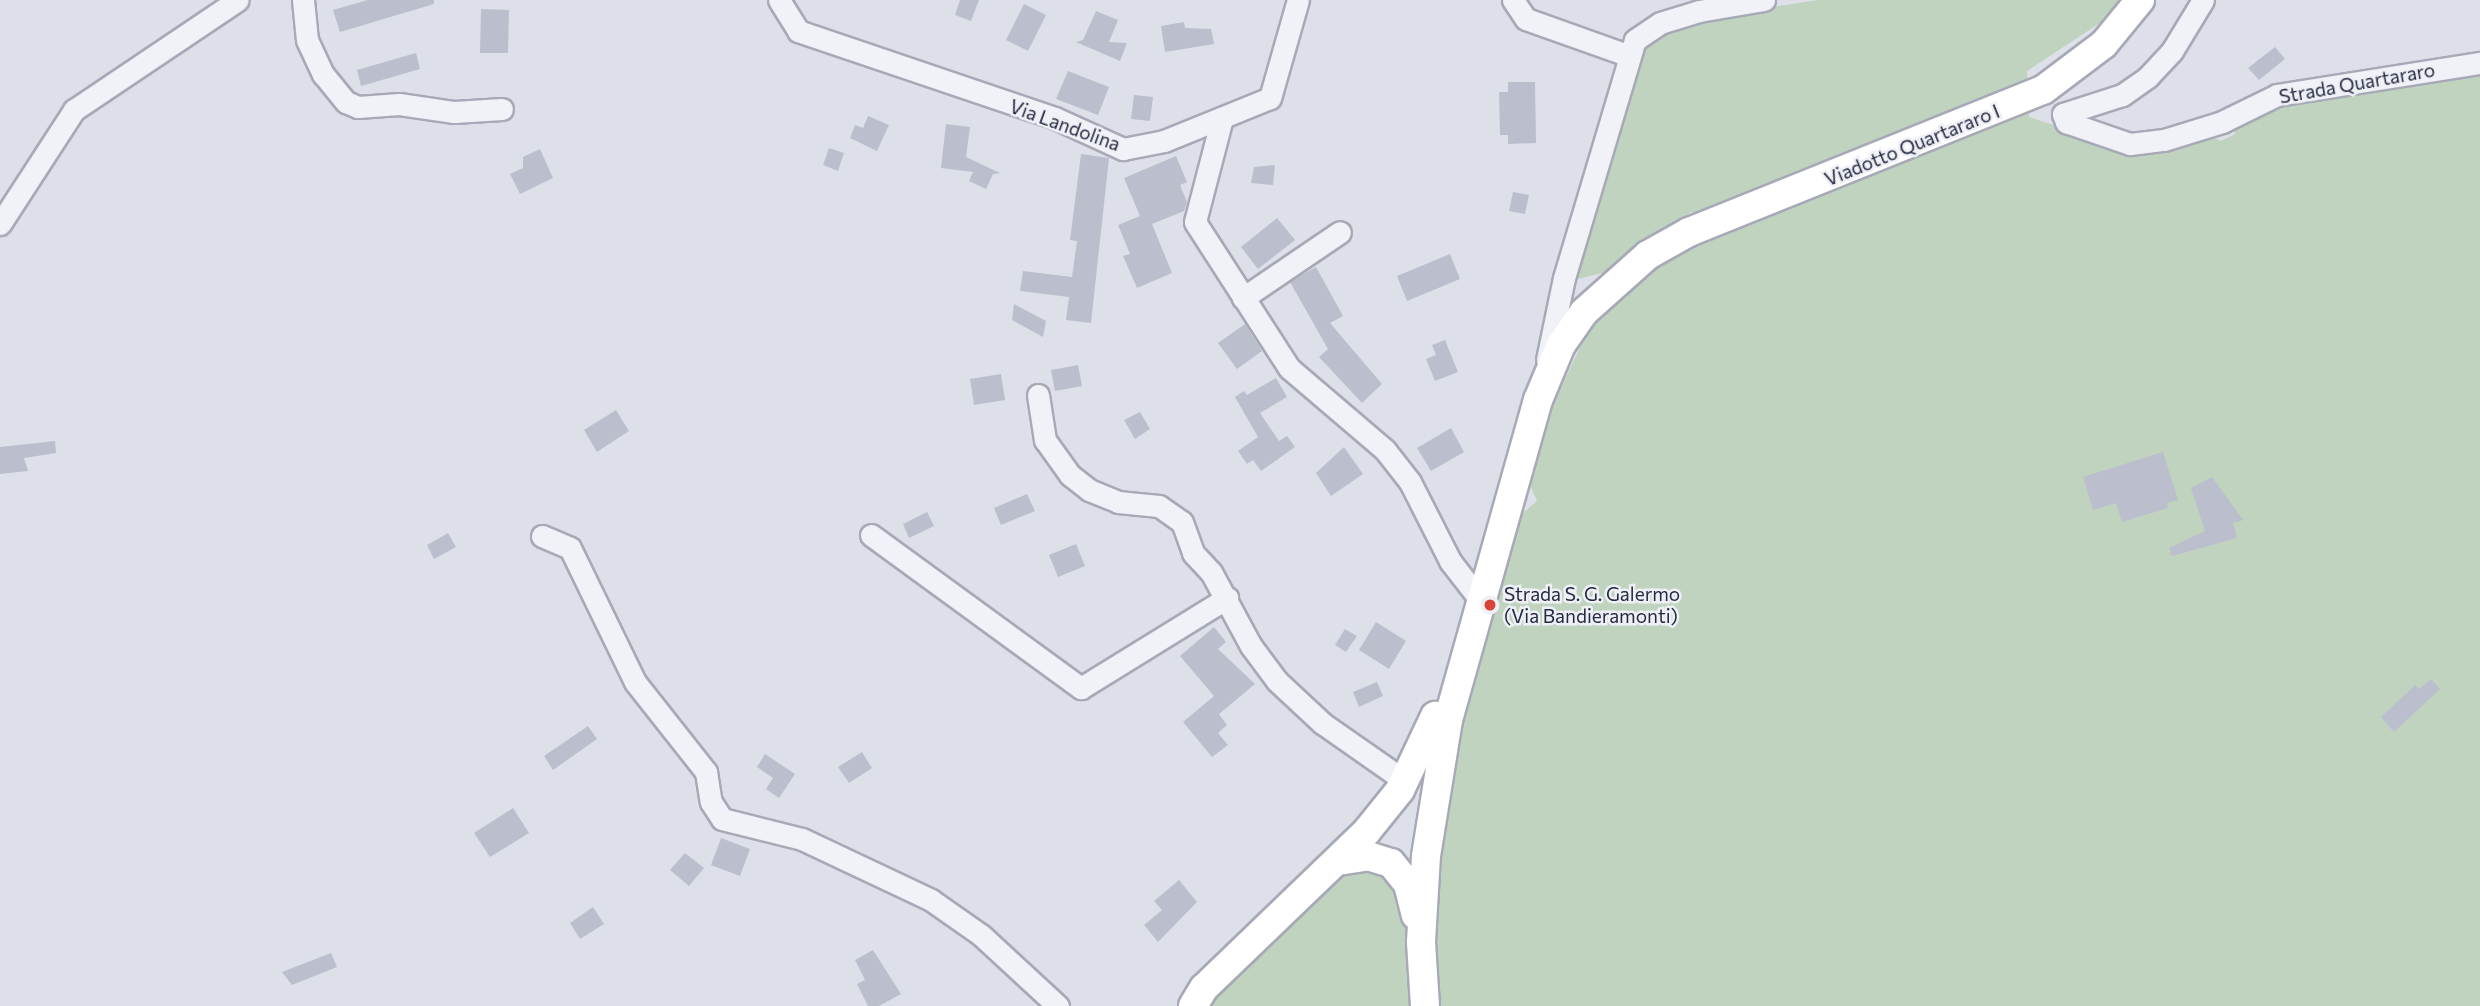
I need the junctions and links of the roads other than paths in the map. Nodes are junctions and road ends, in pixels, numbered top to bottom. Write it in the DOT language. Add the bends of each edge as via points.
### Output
graph roads {
  1 [pos="238,0"];
  2 [pos="303,0"];
  3 [pos="779,0"];
  4 [pos="1298,0"];
  5 [pos="1513,0"];
  6 [pos="1764,0"];
  7 [pos="2140,0"];
  8 [pos="2203,0"];
  9 [pos="1628,55"];
  10 [pos="2480,63"];
  11 [pos="502,109"];
  12 [pos="1222,118"];
  13 [pos="0,224"];
  14 [pos="1340,232"];
  15 [pos="1243,298"];
  16 [pos="1038,395"];
  17 [pos="1538,400"];
  18 [pos="871,535"];
  19 [pos="542,536"];
  20 [pos="1227,598"];
  21 [pos="1479,608"];
  22 [pos="1418,774"];
  23 [pos="1338,861"];
  24 [pos="1421,942"];
  25 [pos="1058,1006"];
  26 [pos="1193,1006"];
  27 [pos="1425,1006"];
  1 -- 13 [label="street" via="74,110"];
  2 -- 11 [label="street" via="307,40 323,74 346,102 358,107 399,104 454,112"];
  3 -- 12 [label="street, Via Landolina" via="798,31 1055,118 1124,149 1164,141"];
  4 -- 12 [label="street, Via Landolina" via="1270,98"];
  5 -- 9 [label="street" via="1526,19"];
  6 -- 9 [label="street" via="1660,23 1635,40"];
  7 -- 17 [label="main road, Viadotto Quartararo I" via="2104,44 2060,79 2009,106 1708,225 1648,255 1584,312 1561,345"];
  8 -- 10 [label="street, Strada Quartararo" via="2172,51 2148,77 2122,95 2063,114 2066,122 2130,144 2164,140 2222,122 2277,95"];
  9 -- 17 [label="street" via="1564,278"];
  12 -- 15 [label="street" via="1195,222"];
  14 -- 15 [label="street"];
  15 -- 21 [label="street" via="1289,368 1385,450 1410,482"];
  16 -- 20 [label="street" via="1045,440 1070,475 1118,502 1167,510 1182,522 1193,553"];
  17 -- 21 [label="main road, Viadotto Quartararo I"];
  18 -- 20 [label="street" via="1081,688"];
  19 -- 25 [label="street" via="569,548 635,682 706,772 711,802 722,818 802,839 931,900 981,935"];
  20 -- 22 [label="street" via="1251,646 1277,681 1322,723 1380,761"];
  21 -- 22 [label="main road, Viadotto Quartararo I"];
  22 -- 23 [label="main road"];
  22 -- 24 [label="main road, Viadotto Quartararo I"];
  23 -- 24 [label="main road" via="1368,856 1391,863 1401,872 1412,896"];
  23 -- 26 [label="main road" via="1204,989"];
  24 -- 27 [label="main road"];
}
